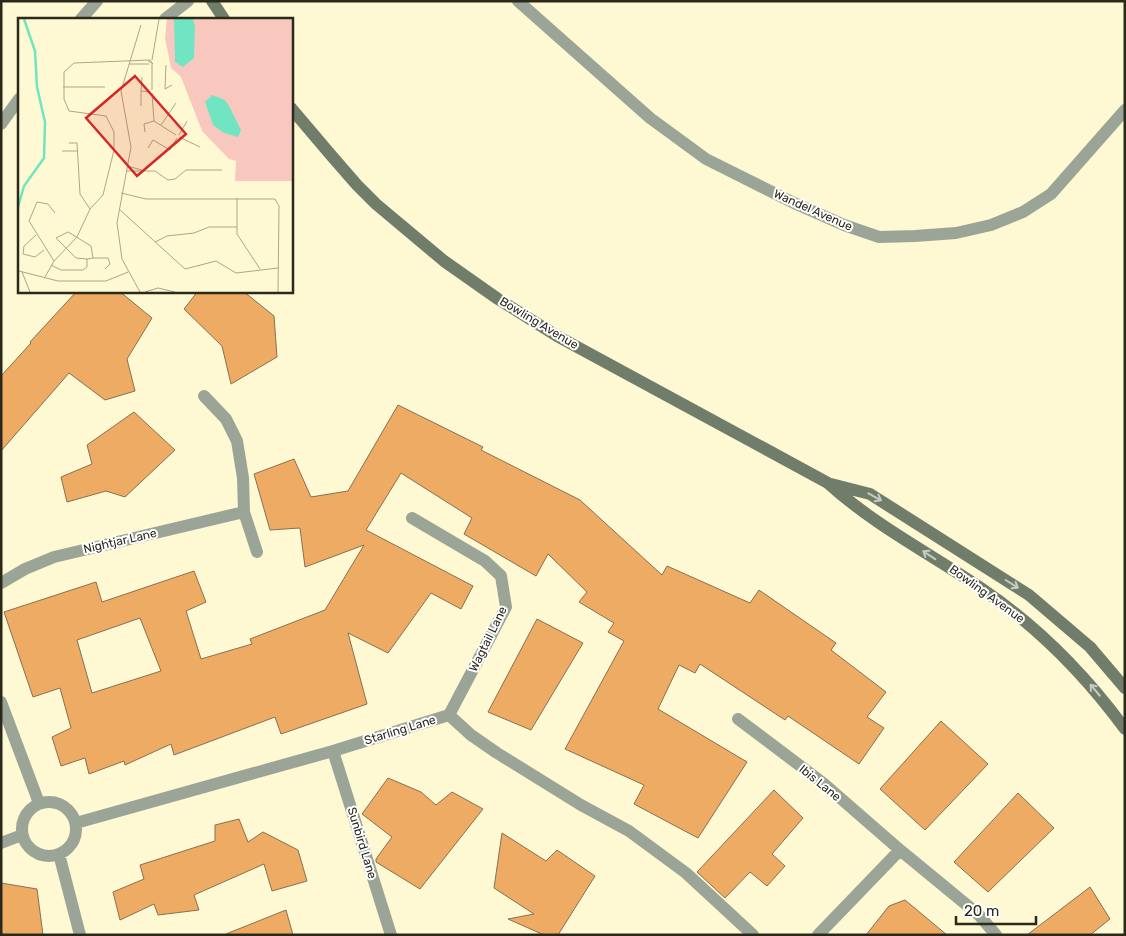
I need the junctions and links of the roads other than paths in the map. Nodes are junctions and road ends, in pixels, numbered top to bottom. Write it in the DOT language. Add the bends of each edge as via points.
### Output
graph roads {
  1 [pos="96,1"];
  2 [pos="188,1"];
  3 [pos="212,1"];
  4 [pos="518,1"];
  5 [pos="82,18"];
  6 [pos="166,18"];
  7 [pos="223,18"];
  8 [pos="18,100"];
  9 [pos="292,109"];
  10 [pos="1125,110"];
  11 [pos="18,116"];
  12 [pos="2,124"];
  13 [pos="204,396"];
  14 [pos="828,484"];
  15 [pos="244,512"];
  16 [pos="412,518"];
  17 [pos="257,552"];
  18 [pos="1,583"];
  19 [pos="1125,688"];
  20 [pos="1,702"];
  21 [pos="449,715"];
  22 [pos="738,719"];
  23 [pos="1125,729"];
  24 [pos="334,751"];
  25 [pos="40,803"];
  26 [pos="76,823"];
  27 [pos="22,836"];
  28 [pos="1,842"];
  29 [pos="900,850"];
  30 [pos="59,854"];
  31 [pos="80,935"];
  32 [pos="391,935"];
  33 [pos="753,935"];
  34 [pos="818,935"];
  35 [pos="996,935"];
  1 -- 5 [label="street"];
  2 -- 6 [label="street"];
  3 -- 7 [label="main road"];
  4 -- 10 [label="street, Wandel Avenue" via="650,118 706,159 794,203 879,237 956,233 991,225 1024,212 1051,194"];
  8 -- 12 [label="street"];
  9 -- 14 [label="main road, Bowling Avenue" via="376,204 444,261 498,299 557,336"];
  11 -- 12 [label="street"];
  13 -- 15 [label="street" via="226,419 236,440 243,478"];
  14 -- 19 [label="main road, Bowling Avenue, one-way" via="870,494 1029,594 1090,647"];
  23 -- 14 [label="main road, Bowling Avenue, one-way" via="1087,681 1036,631 987,592 870,518"];
  15 -- 17 [label="street"];
  15 -- 18 [label="street, Nightjar Lane" via="54,557"];
  16 -- 21 [label="street, Wagtail Lane" via="485,561 501,576 506,607"];
  20 -- 25 [label="street"];
  21 -- 24 [label="street, Starling Lane"];
  21 -- 33 [label="street, Starling Lane" via="497,753 580,805 629,831 686,873"];
  22 -- 29 [label="street, Ibis Lane" via="822,783"];
  24 -- 26 [label="street, Starling Lane"];
  24 -- 32 [label="street, Sunbird Lane"];
  25 -- 26 [label="street" via="58,803 66,808"];
  25 -- 27 [label="street" via="26,813"];
  26 -- 30 [label="street" via="71,845"];
  27 -- 28 [label="street"];
  27 -- 30 [label="street" via="32,851 40,855"];
  29 -- 34 [label="street"];
  29 -- 35 [label="street, Ibis Lane" via="980,915"];
  30 -- 31 [label="street"];
}
